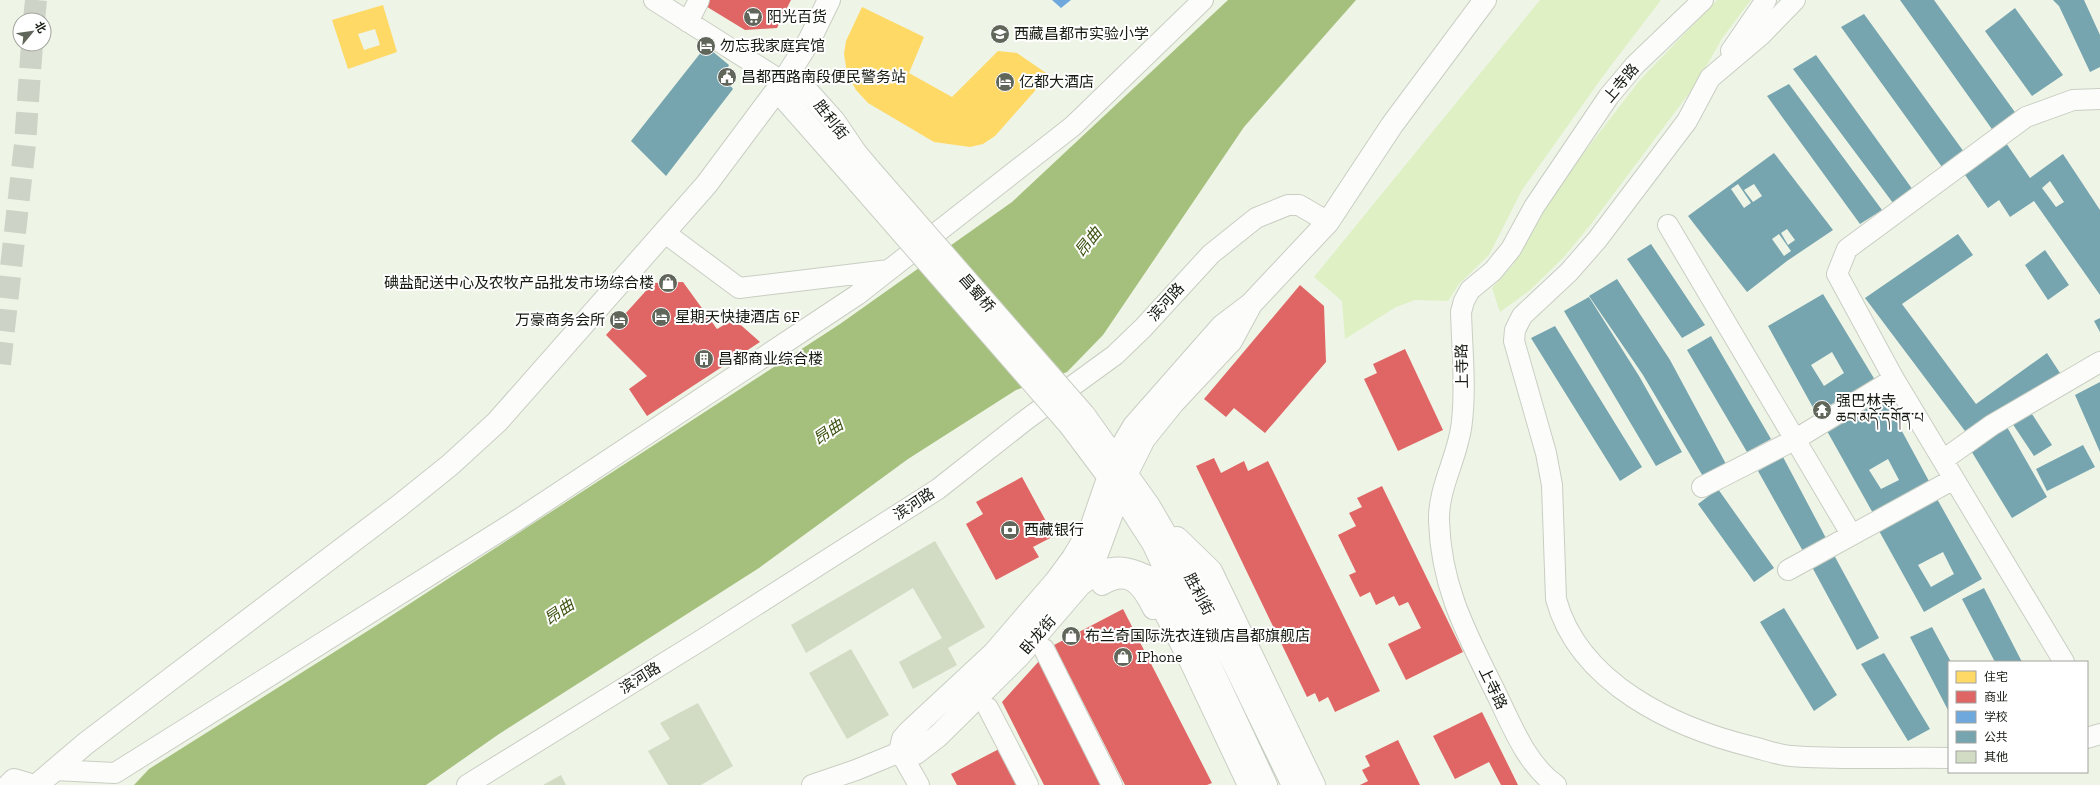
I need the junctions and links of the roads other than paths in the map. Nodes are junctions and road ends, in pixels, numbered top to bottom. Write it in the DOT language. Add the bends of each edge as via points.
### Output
graph roads {
  1 [pos="654,0"];
  2 [pos="699,0"];
  3 [pos="829,0"];
  4 [pos="1203,0"];
  5 [pos="1485,0"];
  6 [pos="1703,0"];
  7 [pos="1766,0"];
  8 [pos="1795,0"];
  9 [pos="688,22"];
  10 [pos="1710,78"];
  11 [pos="783,81"];
  12 [pos="2100,99"];
  13 [pos="864,177"];
  14 [pos="1328,222"];
  15 [pos="1668,225"];
  16 [pos="664,233"];
  17 [pos="890,270"];
  18 [pos="2100,362"];
  19 [pos="1894,379"];
  20 [pos="1076,420"];
  21 [pos="1796,439"];
  22 [pos="1943,460"];
  23 [pos="1117,475"];
  24 [pos="1954,479"];
  25 [pos="1702,487"];
  26 [pos="1158,520"];
  27 [pos="1851,534"];
  28 [pos="1788,570"];
  29 [pos="1146,576"];
  30 [pos="1102,585"];
  31 [pos="1079,586"];
  32 [pos="1184,607"];
  33 [pos="1044,649"];
  34 [pos="2063,661"];
  35 [pos="988,708"];
  36 [pos="2100,734"];
  37 [pos="2088,738"];
  38 [pos="900,752"];
  39 [pos="1948,758"];
  40 [pos="54,770"];
  41 [pos="9,785"];
  42 [pos="31,785"];
  43 [pos="37,785"];
  44 [pos="467,785"];
  45 [pos="812,785"];
  46 [pos="919,785"];
  47 [pos="1028,785"];
  48 [pos="1112,785"];
  49 [pos="1238,785"];
  50 [pos="1249,785"];
  51 [pos="1266,785"];
  52 [pos="1293,785"];
  53 [pos="1314,785"];
  54 [pos="1556,785"];
  1 -- 9 [label="street"];
  2 -- 9 [label="street"];
  3 -- 11 [label="main road" via="809,41"];
  4 -- 17 [label="street" via="1073,126"];
  5 -- 14 [label="main road" via="1392,125"];
  6 -- 54 [label="street, 上寺路" via="1635,65 1609,96 1534,207 1511,249 1493,271 1470,290 1460,312 1462,422 1441,499 1439,520 1444,571 1450,595 1462,623 1518,738 1534,762"];
  7 -- 10 [label="street"];
  8 -- 10 [label="street" via="1761,35"];
  9 -- 11 [label="street"];
  10 -- 39 [label="street" via="1687,121 1597,240 1569,272 1522,316 1515,330 1514,341 1546,453 1552,485 1554,581 1561,617 1580,648 1611,681 1655,709 1722,739 1790,756"];
  11 -- 13 [label="main road, 胜利街" via="834,121 855,152"];
  11 -- 16 [label="main road" via="706,185"];
  12 -- 19 [label="street" via="2073,100 2026,117 1847,249 1837,274"];
  13 -- 20 [label="main road, 昌蜀桥, bridge"];
  14 -- 23 [label="main road" via="1251,304 1222,326 1130,431"];
  14 -- 44 [label="street, 滨河路" via="1298,205 1288,205 1256,218 1211,254 1115,355 1027,419 938,489"];
  15 -- 21 [label="street"];
  16 -- 17 [label="street" via="739,288"];
  16 -- 40 [label="main road" via="498,422 450,465 96,735"];
  17 -- 40 [label="street" via="857,296 516,521 114,773"];
  18 -- 22 [label="street" via="1992,425"];
  19 -- 21 [label="street"];
  19 -- 22 [label="street"];
  20 -- 23 [label="main road, 胜利街"];
  21 -- 25 [label="street"];
  21 -- 27 [label="street"];
  22 -- 24 [label="street"];
  23 -- 26 [label="main road, 胜利街"];
  23 -- 31 [label="main road, 卧龙街" via="1095,559"];
  23 -- 32 [label="main road, 胜利街"];
  23 -- 38 [label="main road, 卧龙街" via="1073,558 994,653 908,732"];
  24 -- 27 [label="street"];
  24 -- 34 [label="street"];
  26 -- 52 [label="main road, 胜利街" via="1198,590"];
  26 -- 53 [label="main road" via="1211,571"];
  27 -- 28 [label="street"];
  29 -- 31 [label="main road" via="1124,568 1110,568"];
  29 -- 32 [label="main road" via="1175,594"];
  29 -- 50 [label="main road" via="1191,662"];
  30 -- 49 [label="street" via="1114,578 1125,578 1134,582 1147,596"];
  31 -- 38 [label="main road, 卧龙街" via="1018,658 938,736 916,753"];
  32 -- 51 [label="main road, 胜利街"];
  33 -- 48 [label="street"];
  35 -- 47 [label="street"];
  36 -- 37 [label="street"];
  38 -- 45 [label="street, 卧龙街"];
  38 -- 46 [label="street"];
  40 -- 43 [label="main road"];
  41 -- 42 [label="main road" via="14,780"];
}
